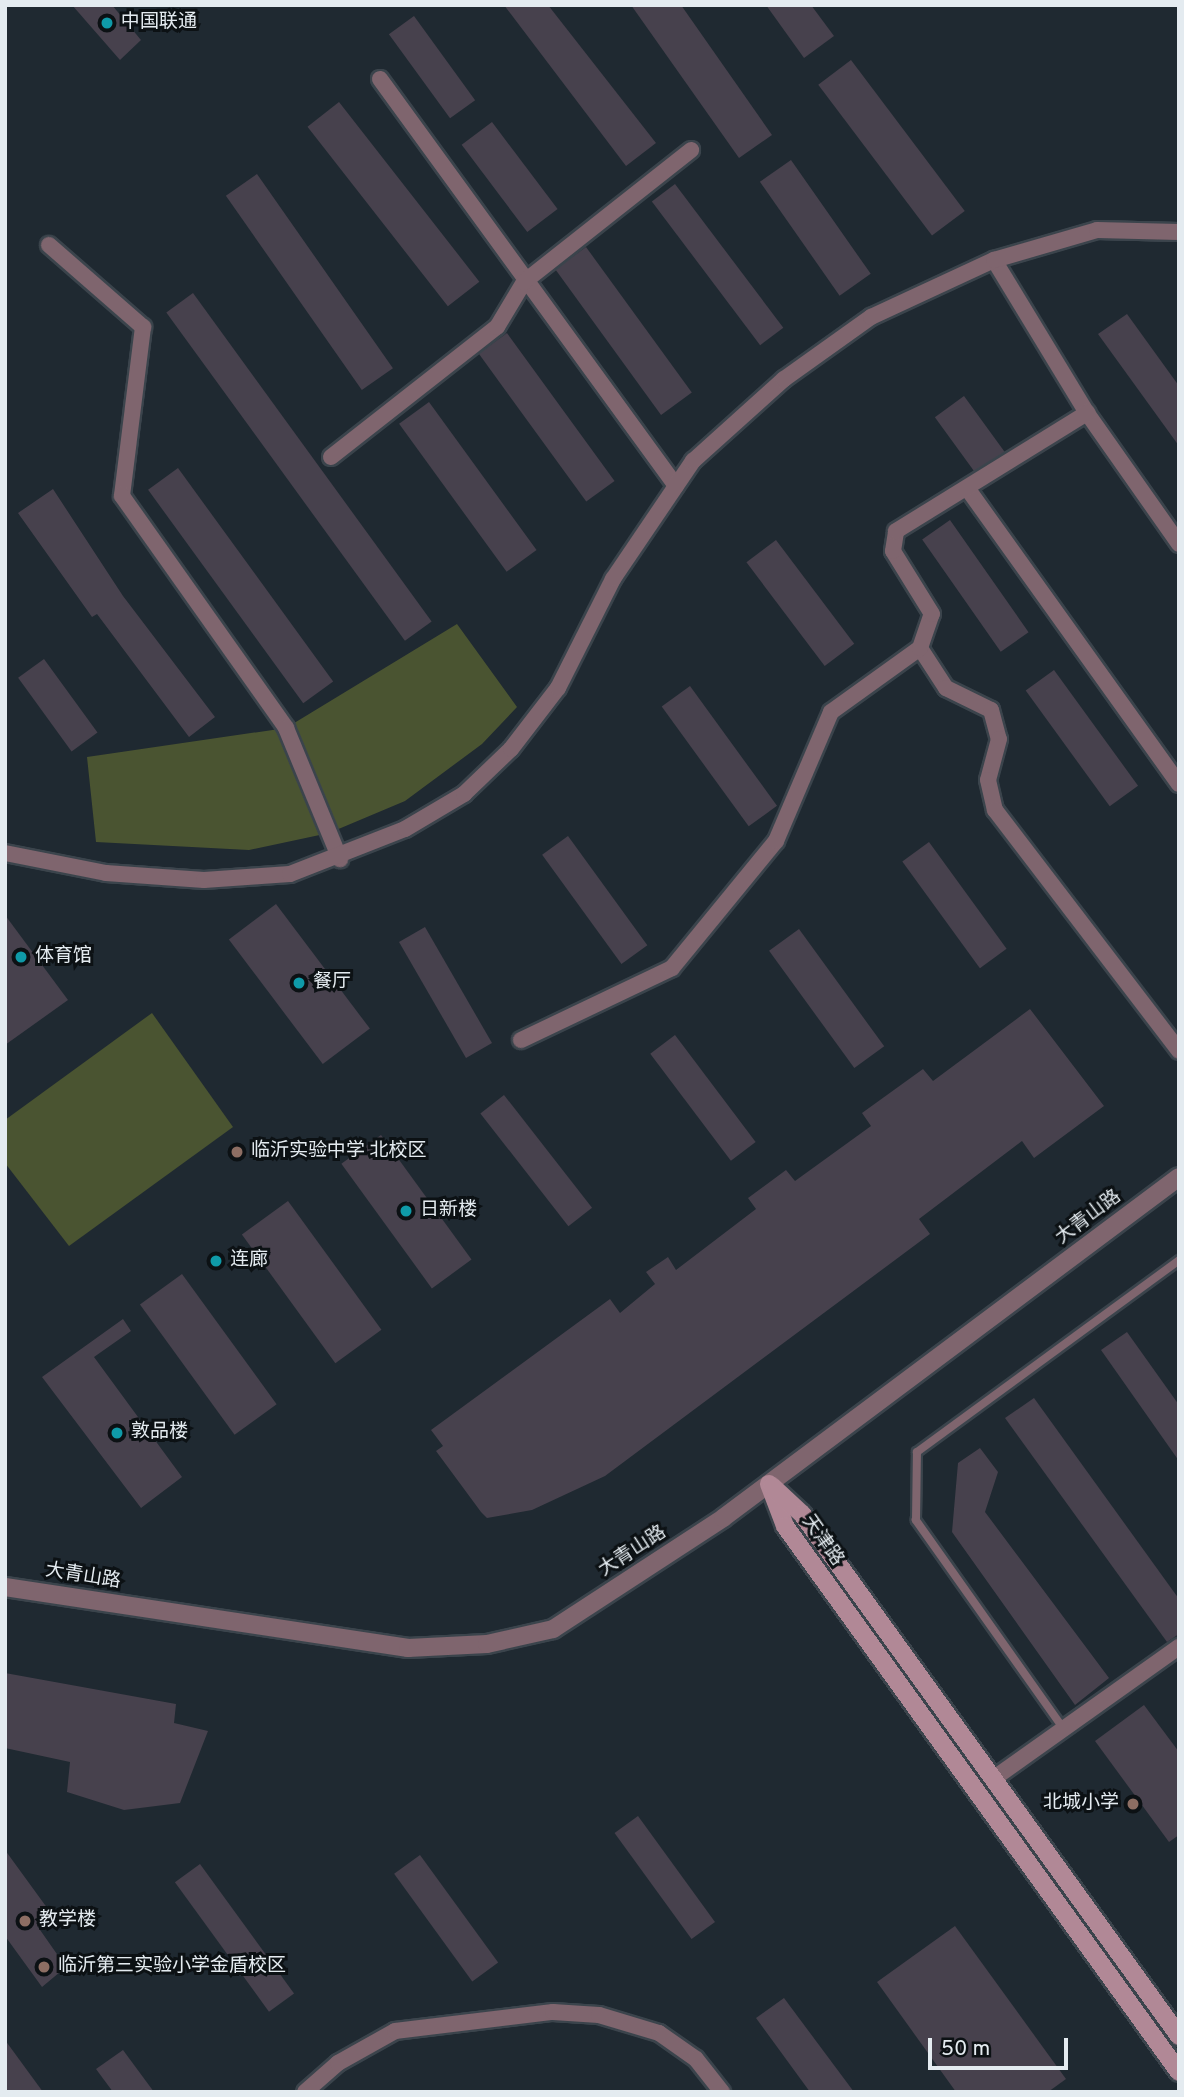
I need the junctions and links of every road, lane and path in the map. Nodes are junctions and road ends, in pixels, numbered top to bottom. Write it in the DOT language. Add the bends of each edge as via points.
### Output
graph roads {
  1 [pos="380,79"];
  2 [pos="691,150"];
  3 [pos="1179,232"];
  4 [pos="49,244"];
  5 [pos="994,260"];
  6 [pos="524,282"];
  7 [pos="1087,413"];
  8 [pos="331,457"];
  9 [pos="676,486"];
  10 [pos="967,488"];
  11 [pos="1179,544"];
  12 [pos="920,648"];
  13 [pos="1179,784"];
  14 [pos="5,853"];
  15 [pos="340,859"];
  16 [pos="521,1040"];
  17 [pos="1179,1051"];
  18 [pos="1179,1177"];
  19 [pos="1179,1260"];
  20 [pos="769,1484"];
  21 [pos="5,1587"];
  22 [pos="1179,1647"];
  23 [pos="1063,1728"];
  24 [pos="993,1779"];
  25 [pos="1179,2036"];
  26 [pos="1179,2072"];
  27 [pos="305,2092"];
  28 [pos="722,2092"];
  1 -- 6 [label="street"];
  2 -- 6 [label="street"];
  3 -- 5 [label="street" via="1097,230"];
  4 -- 15 [label="street" via="142,327 122,496 286,728"];
  5 -- 7 [label="street"];
  5 -- 9 [label="street" via="849,333 784,379 693,461"];
  6 -- 8 [label="street" via="497,327"];
  6 -- 9 [label="street"];
  7 -- 10 [label="street"];
  7 -- 11 [label="street"];
  9 -- 15 [label="street" via="613,579 558,688 511,749 464,794"];
  10 -- 12 [label="street" via="896,531 893,551 932,614"];
  10 -- 13 [label="street"];
  12 -- 16 [label="street" via="831,712 776,841 672,968"];
  12 -- 17 [label="street" via="946,688 991,709 999,739 988,780 995,810"];
  14 -- 15 [label="street" via="106,873 204,880 290,874"];
  18 -- 20 [label="street, 大青山路"];
  19 -- 23 [label="lane" via="917,1452 916,1520"];
  20 -- 21 [label="street, 大青山路" via="553,1629 487,1644 408,1648"];
  20 -- 24 [label="main road, 天津路" via="802,1514"];
  20 -- 26 [label="main road, 天津路" via="785,1526"];
  22 -- 23 [label="street"];
  23 -- 24 [label="street"];
  24 -- 25 [label="main road, 天津路"];
  27 -- 28 [label="street" via="338,2063 395,2031 554,2012 599,2015 659,2033 696,2059"];
}
